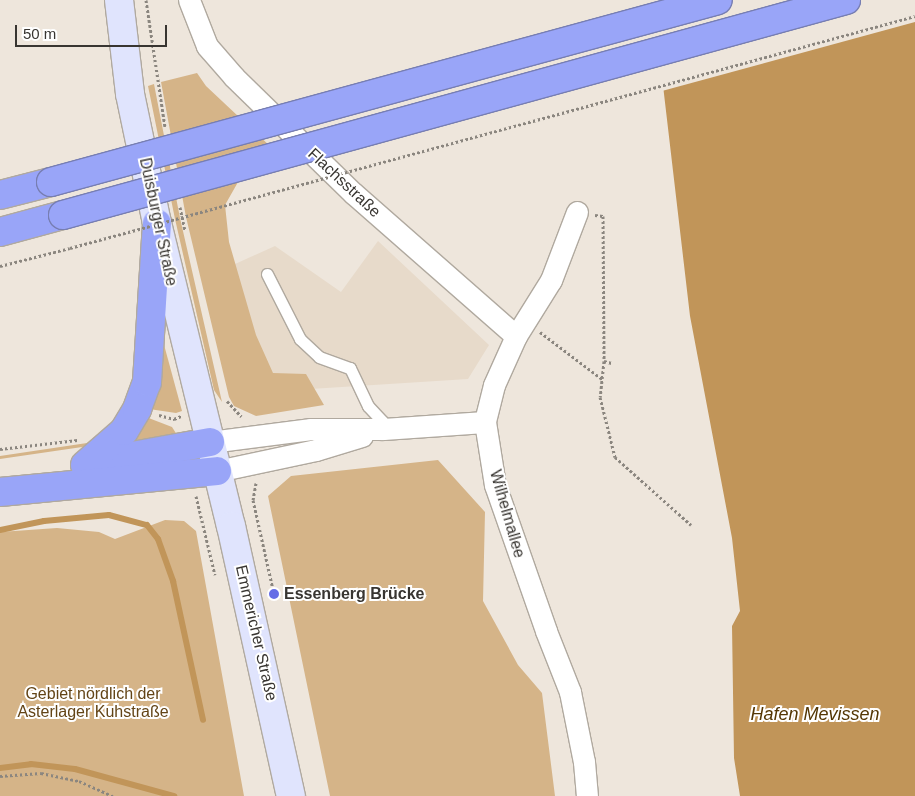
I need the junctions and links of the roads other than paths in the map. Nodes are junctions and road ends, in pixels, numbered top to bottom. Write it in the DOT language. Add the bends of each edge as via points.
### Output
graph roads {
  1 [pos="119,0"];
  2 [pos="718,0"];
  3 [pos="846,0"];
  4 [pos="190,7"];
  5 [pos="0,195"];
  6 [pos="577,212"];
  7 [pos="157,223"];
  8 [pos="0,232"];
  9 [pos="268,274"];
  10 [pos="516,336"];
  11 [pos="485,422"];
  12 [pos="383,430"];
  13 [pos="210,442"];
  14 [pos="85,465"];
  15 [pos="217,470"];
  16 [pos="0,474"];
  17 [pos="0,492"];
  18 [pos="291,796"];
  19 [pos="586,796"];
  1 -- 7 [label="main road, Duisburger Straße" via="130,94"];
  2 -- 5 [label="highway, bridge"];
  3 -- 8 [label="highway, bridge"];
  4 -- 10 [label="street, Flachsstraße" via="207,46 234,77 353,193"];
  6 -- 10 [label="street, Wilhelmallee" via="551,280"];
  7 -- 13 [label="main road, Duisburger Straße"];
  7 -- 14 [label="highway" via="146,382 137,409 124,431"];
  9 -- 12 [label="lane" via="300,340 319,358 350,368 368,406 382,421"];
  10 -- 11 [label="street, Wilhelmallee" via="494,385"];
  11 -- 12 [label="street"];
  11 -- 19 [label="street, Wilhelmallee" via="495,485 570,692 584,762"];
  12 -- 13 [label="street" via="311,429"];
  12 -- 15 [label="street" via="316,450"];
  13 -- 14 [label="highway"];
  13 -- 15 [label="main road, Duisburger Straße"];
  14 -- 16 [label="highway"];
  15 -- 17 [label="highway"];
  15 -- 18 [label="main road, Emmericher Straße"];
}
